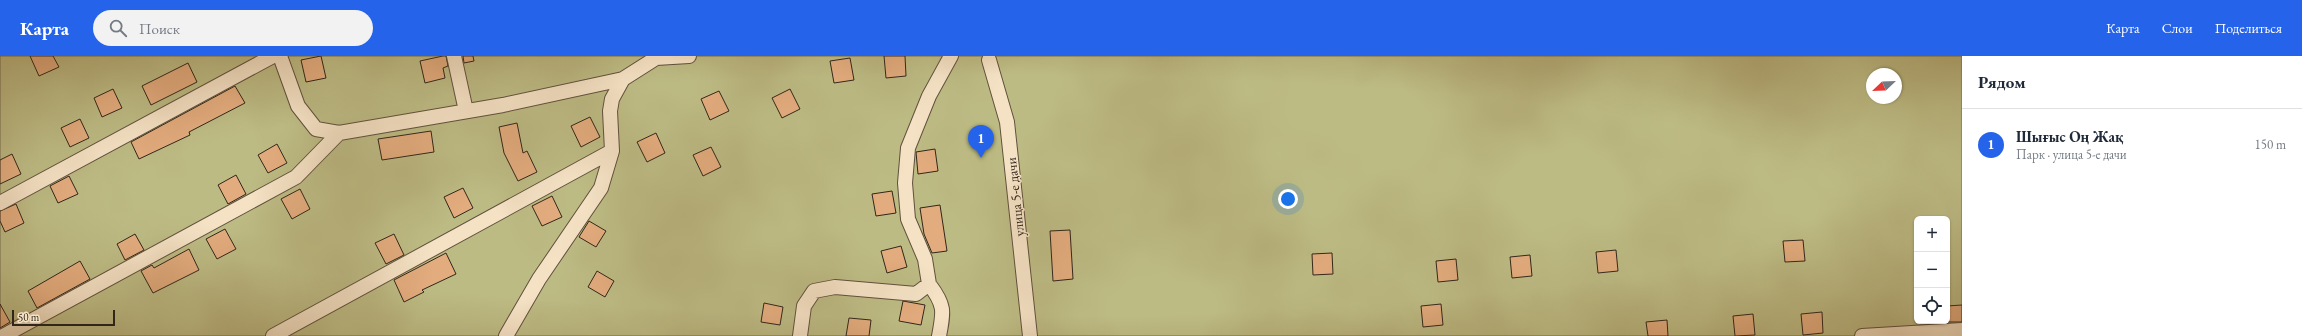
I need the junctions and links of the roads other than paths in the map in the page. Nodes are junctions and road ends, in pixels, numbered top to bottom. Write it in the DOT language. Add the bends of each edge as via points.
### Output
graph roads {
  1 [pos="273,56"];
  2 [pos="280,56"];
  3 [pos="454,56"];
  4 [pos="689,56"];
  5 [pos="951,56"];
  6 [pos="656,57"];
  7 [pos="988,57"];
  8 [pos="623,79"];
  9 [pos="466,111"];
  10 [pos="339,133"];
  11 [pos="612,151"];
  12 [pos="0,203"];
  13 [pos="928,284"];
  14 [pos="1962,330"];
  15 [pos="3,336"];
  16 [pos="273,336"];
  17 [pos="506,336"];
  18 [pos="800,336"];
  19 [pos="939,336"];
  20 [pos="1030,336"];
  21 [pos="1862,336"];
  1 -- 12 [label="street"];
  2 -- 10 [label="street" via="298,106 316,129"];
  3 -- 9 [label="street"];
  4 -- 6 [label="street"];
  5 -- 13 [label="street" via="929,96 908,148 905,183 908,219 925,259"];
  6 -- 8 [label="street"];
  7 -- 20 [label="street, улица 5-е дачи" via="1007,122"];
  8 -- 9 [label="street"];
  8 -- 11 [label="street" via="612,99 610,111"];
  9 -- 10 [label="street"];
  10 -- 15 [label="street" via="296,177"];
  11 -- 16 [label="street"];
  11 -- 17 [label="street" via="601,188 539,279"];
  13 -- 18 [label="street" via="916,294 835,287 814,291 804,306"];
  13 -- 19 [label="street" via="938,296 944,313"];
  14 -- 21 [label="street"];
}
